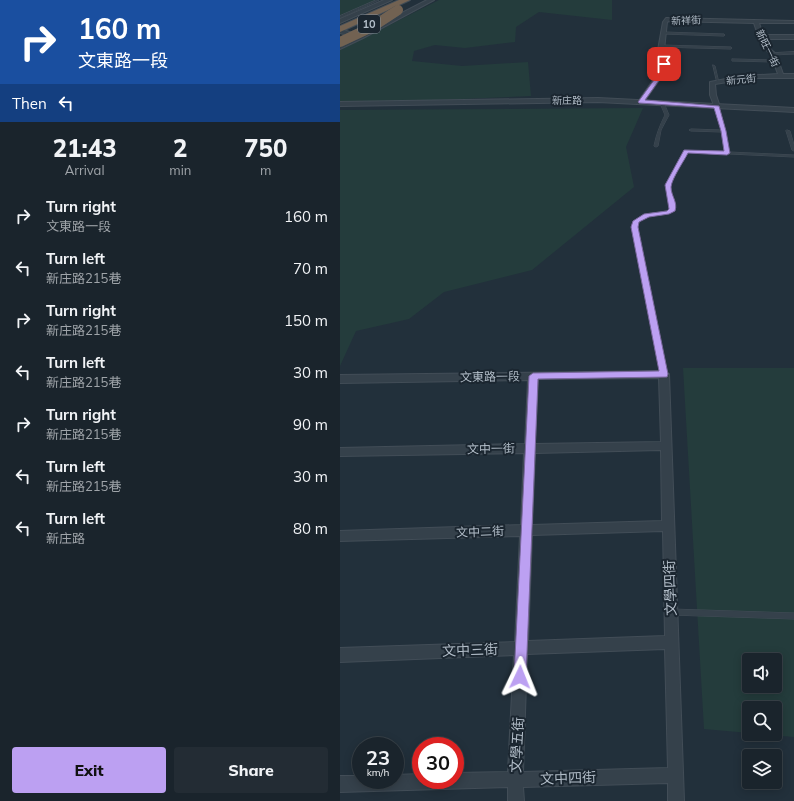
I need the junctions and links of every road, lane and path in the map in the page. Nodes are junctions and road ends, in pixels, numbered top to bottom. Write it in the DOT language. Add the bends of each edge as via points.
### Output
graph roads {
  1 [pos="378,0"];
  2 [pos="389,0"];
  3 [pos="406,0"];
  4 [pos="420,0"];
  5 [pos="431,0"];
  6 [pos="398,10"];
  7 [pos="340,17"];
  8 [pos="340,21"];
  9 [pos="756,21"];
  10 [pos="794,22"];
  11 [pos="340,30"];
  12 [pos="664,33"];
  13 [pos="724,35"];
  14 [pos="361,36"];
  15 [pos="761,37"];
  16 [pos="794,37"];
  17 [pos="340,39"];
  18 [pos="340,42"];
  19 [pos="351,42"];
  20 [pos="662,46"];
  21 [pos="340,47"];
  22 [pos="731,48"];
  23 [pos="794,53"];
  24 [pos="773,54"];
  25 [pos="733,60"];
  26 [pos="774,61"];
  27 [pos="714,66"];
  28 [pos="781,75"];
  29 [pos="794,76"];
  30 [pos="718,82"];
  31 [pos="641,102"];
  32 [pos="662,103"];
  33 [pos="340,104"];
  34 [pos="717,107"];
  35 [pos="794,110"];
  36 [pos="691,130"];
  37 [pos="724,131"];
  38 [pos="788,131"];
  39 [pos="656,146"];
  40 [pos="794,150"];
  41 [pos="727,153"];
  42 [pos="794,156"];
  43 [pos="664,374"];
  44 [pos="533,376"];
  45 [pos="340,379"];
  46 [pos="666,446"];
  47 [pos="530,449"];
  48 [pos="340,452"];
  49 [pos="668,526"];
  50 [pos="526,530"];
  51 [pos="340,536"];
  52 [pos="670,612"];
  53 [pos="794,616"];
  54 [pos="672,642"];
  55 [pos="521,648"];
  56 [pos="340,655"];
  57 [pos="675,775"];
  58 [pos="515,779"];
  59 [pos="340,784"];
  60 [pos="516,801"];
  61 [pos="676,801"];
  1 -- 7 [label="lane"];
  2 -- 8 [label="street"];
  3 -- 11 [label="highway, 10"];
  4 -- 6 [label="highway, 10"];
  5 -- 14 [label="street"];
  6 -- 17 [label="highway, 10, bridge"];
  6 -- 18 [label="highway, bridge"];
  9 -- 10 [label="street, 新祥街"];
  9 -- 12 [label="street, 新祥街" via="668,19 665,22"];
  9 -- 15 [label="street, 新旺一街"];
  11 -- 14 [label="street"];
  12 -- 13 [label="lane"];
  12 -- 20 [label="street, 新祥街"];
  14 -- 19 [label="street"];
  15 -- 16 [label="street"];
  15 -- 24 [label="street, 新旺一街"];
  17 -- 19 [label="street"];
  19 -- 21 [label="street"];
  20 -- 22 [label="lane"];
  20 -- 31 [label="street, 新祥街" via="664,64"];
  23 -- 24 [label="lane"];
  24 -- 26 [label="street, 新旺一街"];
  25 -- 26 [label="lane"];
  26 -- 28 [label="street, 新旺一街"];
  27 -- 30 [label="lane"];
  28 -- 29 [label="street, 新元街"];
  28 -- 30 [label="street, 新元街"];
  30 -- 34 [label="street, 新元街" via="712,83"];
  31 -- 32 [label="street, 新庄路"];
  31 -- 33 [label="street, 新庄路" via="546,100"];
  32 -- 34 [label="street, 新庄路"];
  32 -- 39 [label="lane" via="667,115 660,126"];
  34 -- 35 [label="street, 新庄路"];
  34 -- 37 [label="lane"];
  36 -- 37 [label="lane"];
  37 -- 41 [label="lane"];
  38 -- 40 [label="lane"];
  41 -- 42 [label="lane"];
  41 -- 43 [label="lane" via="686,151 668,185 673,210 647,215 636,221 635,227"];
  43 -- 44 [label="street, 文東路一段"];
  43 -- 46 [label="street, 文學四街"];
  44 -- 45 [label="street, 文東路一段"];
  44 -- 47 [label="street, 文學五街"];
  46 -- 47 [label="street, 文中一街"];
  46 -- 49 [label="street, 文學四街"];
  47 -- 48 [label="street, 文中一街"];
  47 -- 50 [label="street, 文學五街"];
  49 -- 50 [label="street, 文中二街"];
  49 -- 52 [label="street, 文學四街"];
  50 -- 51 [label="street, 文中二街"];
  50 -- 55 [label="street, 文學五街"];
  52 -- 53 [label="lane"];
  52 -- 54 [label="street, 文學四街"];
  54 -- 55 [label="street, 文中三街"];
  54 -- 57 [label="street, 文學四街"];
  55 -- 56 [label="street, 文中三街"];
  55 -- 58 [label="street, 文學五街"];
  57 -- 58 [label="street, 文中四街"];
  57 -- 61 [label="street, 文學四街"];
  58 -- 59 [label="street, 文中四街"];
  58 -- 60 [label="street, 文學五街"];
}
